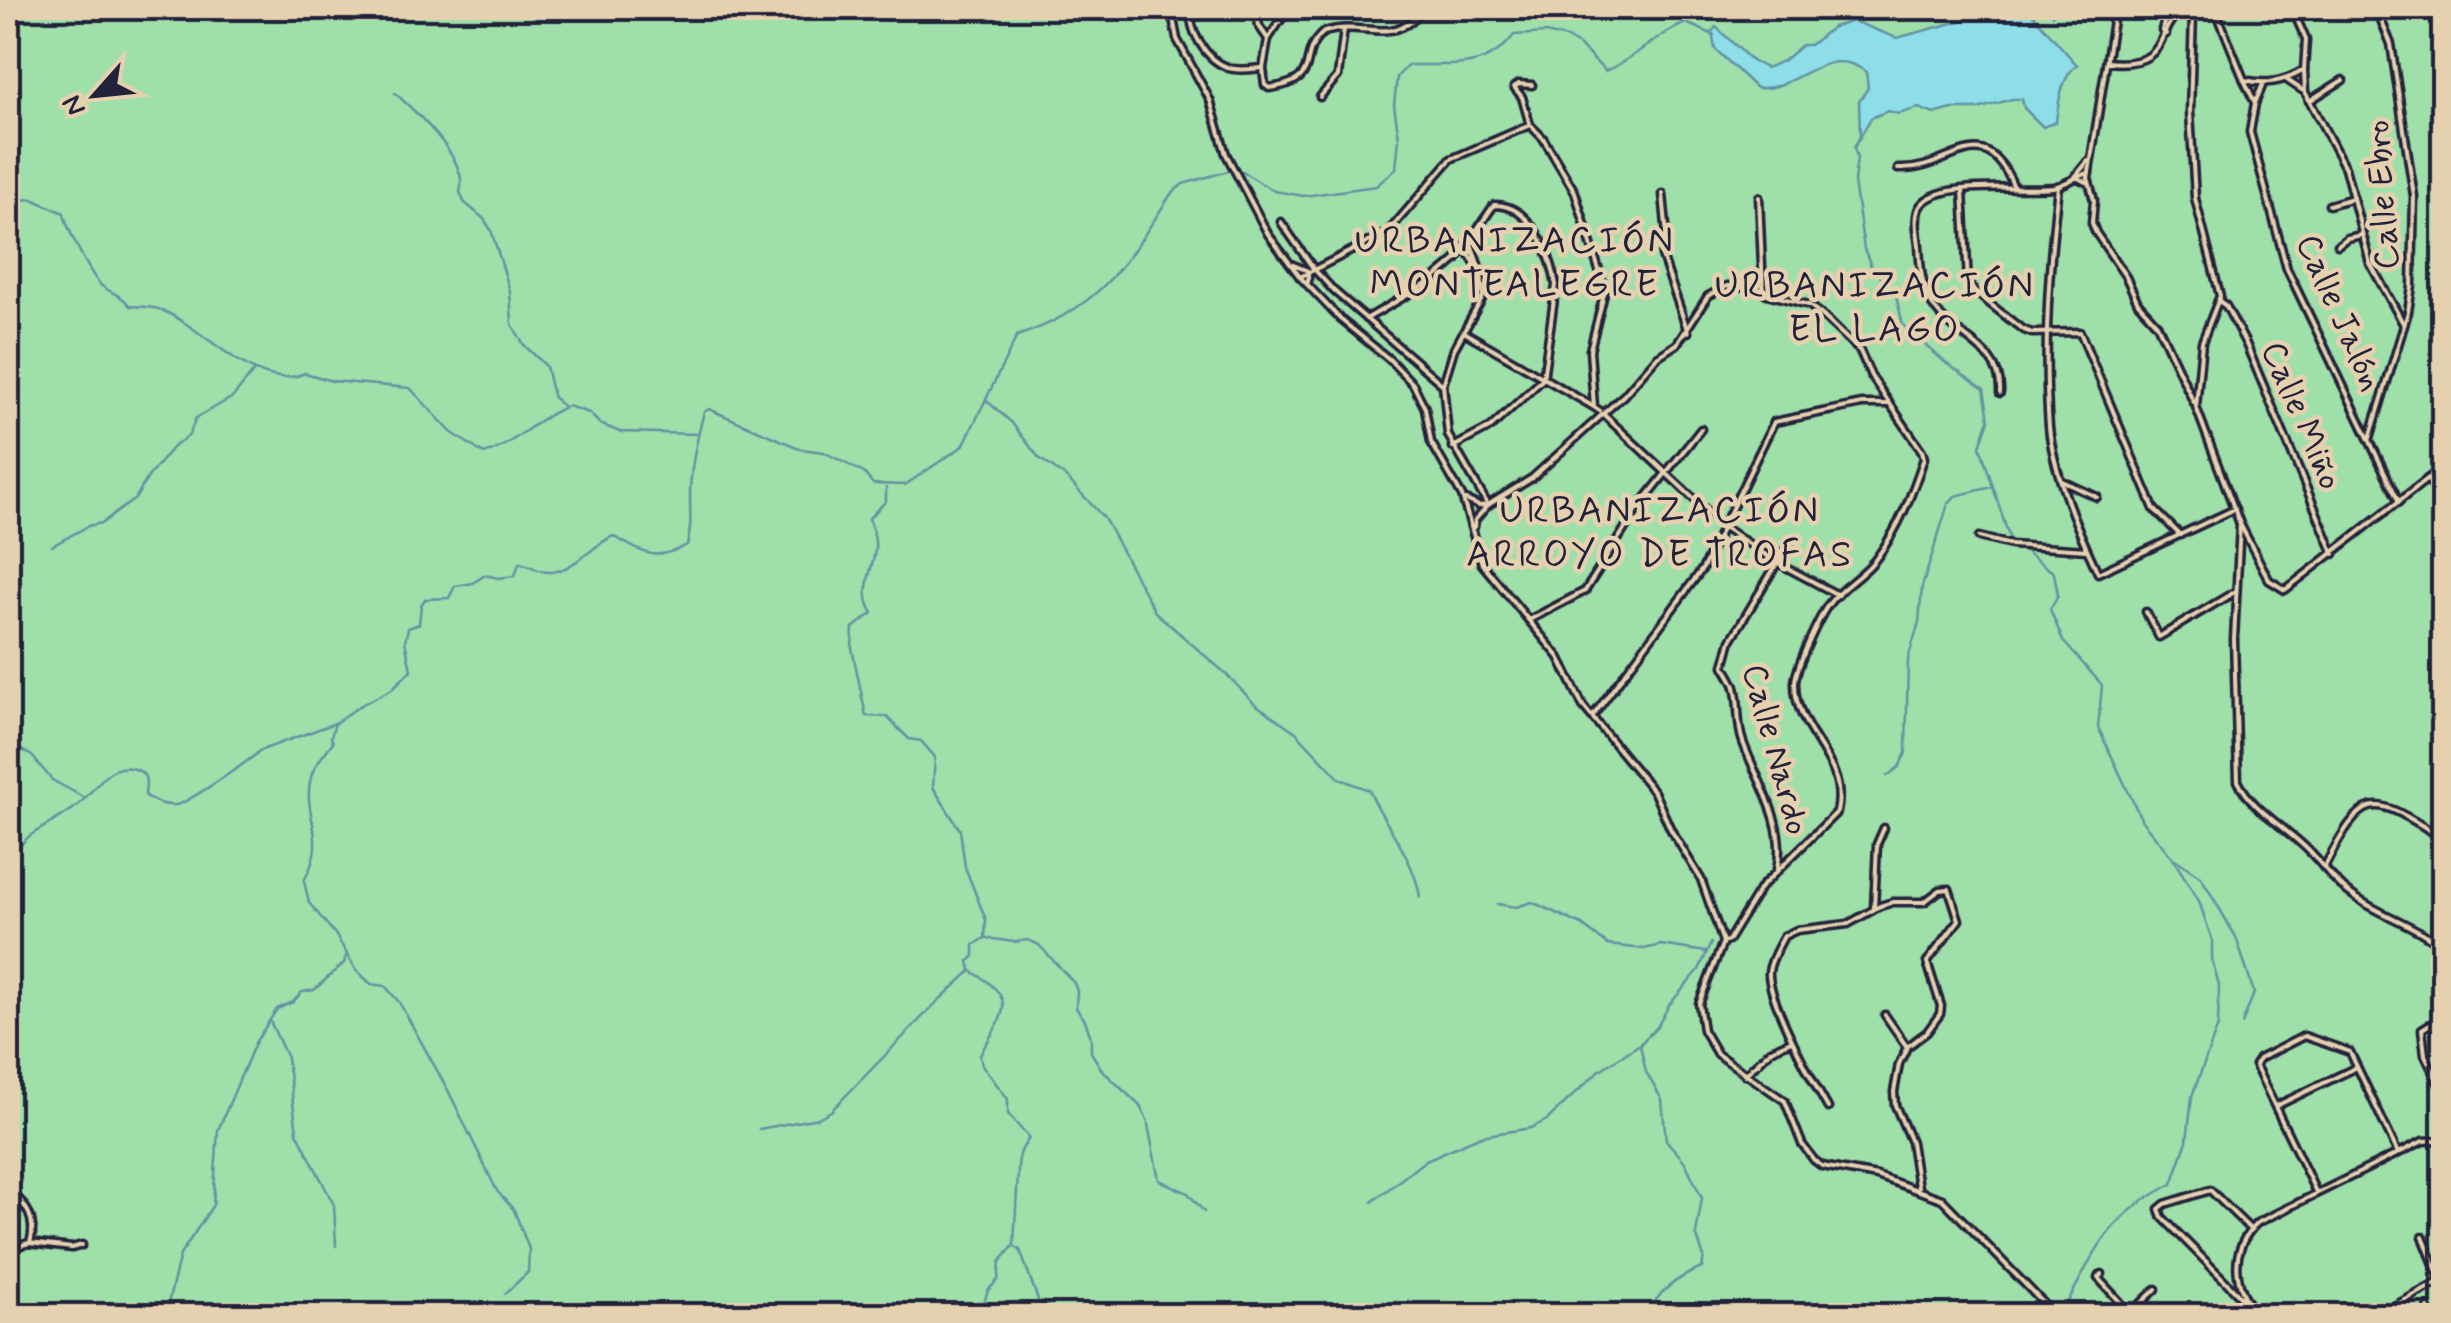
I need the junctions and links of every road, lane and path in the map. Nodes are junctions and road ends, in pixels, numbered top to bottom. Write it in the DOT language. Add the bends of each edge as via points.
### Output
graph roads {
  1 [pos="1171,8"];
  2 [pos="1192,8"];
  3 [pos="1256,8"];
  4 [pos="1289,8"];
  5 [pos="1424,8"];
  6 [pos="2115,8"];
  7 [pos="2168,8"];
  8 [pos="2215,8"];
  9 [pos="2292,8"];
  10 [pos="2376,8"];
  11 [pos="1344,28"];
  12 [pos="2165,29"];
  13 [pos="1268,40"];
  14 [pos="2107,62"];
  15 [pos="1263,68"];
  16 [pos="2304,70"];
  17 [pos="2244,80"];
  18 [pos="2287,80"];
  19 [pos="2344,80"];
  20 [pos="2263,84"];
  21 [pos="1532,85"];
  22 [pos="2305,92"];
  23 [pos="1320,96"];
  24 [pos="2310,100"];
  25 [pos="2254,103"];
  26 [pos="1530,124"];
  27 [pos="2091,158"];
  28 [pos="1898,169"];
  29 [pos="2089,173"];
  30 [pos="2076,176"];
  31 [pos="2089,184"];
  32 [pos="2058,186"];
  33 [pos="2014,187"];
  34 [pos="1963,190"];
  35 [pos="1663,194"];
  36 [pos="1759,197"];
  37 [pos="2352,198"];
  38 [pos="2329,204"];
  39 [pos="1281,222"];
  40 [pos="2362,235"];
  41 [pos="1470,241"];
  42 [pos="2338,245"];
  43 [pos="1465,248"];
  44 [pos="1287,261"];
  45 [pos="1310,270"];
  46 [pos="1482,273"];
  47 [pos="1300,277"];
  48 [pos="1310,288"];
  49 [pos="1763,290"];
  50 [pos="2219,301"];
  51 [pos="1366,319"];
  52 [pos="2404,326"];
  53 [pos="1464,332"];
  54 [pos="1688,332"];
  55 [pos="2046,332"];
  56 [pos="1542,379"];
  57 [pos="1443,385"];
  58 [pos="2000,393"];
  59 [pos="1891,404"];
  60 [pos="2196,407"];
  61 [pos="1600,412"];
  62 [pos="1701,428"];
  63 [pos="2370,438"];
  64 [pos="1454,448"];
  65 [pos="2444,466"];
  66 [pos="1666,470"];
  67 [pos="2427,479"];
  68 [pos="2062,481"];
  69 [pos="2440,495"];
  70 [pos="1462,496"];
  71 [pos="2097,496"];
  72 [pos="2398,502"];
  73 [pos="1488,506"];
  74 [pos="2235,509"];
  75 [pos="1476,511"];
  76 [pos="2240,524"];
  77 [pos="1725,528"];
  78 [pos="2180,535"];
  79 [pos="1978,538"];
  80 [pos="1791,540"];
  81 [pos="2087,550"];
  82 [pos="2334,554"];
  83 [pos="1479,556"];
  84 [pos="1778,563"];
  85 [pos="2236,591"];
  86 [pos="1838,595"];
  87 [pos="2146,612"];
  88 [pos="1529,620"];
  89 [pos="1592,716"];
  90 [pos="1884,828"];
  91 [pos="2444,839"];
  92 [pos="2324,868"];
  93 [pos="1777,869"];
  94 [pos="1874,910"];
  95 [pos="1723,942"];
  96 [pos="2444,949"];
  97 [pos="1885,1015"];
  98 [pos="2444,1033"];
  99 [pos="1792,1040"];
  100 [pos="1908,1047"];
  101 [pos="2357,1067"];
  102 [pos="1746,1075"];
  103 [pos="2444,1095"];
  104 [pos="2276,1106"];
  105 [pos="1828,1108"];
  106 [pos="2444,1140"];
  107 [pos="2398,1153"];
  108 [pos="1913,1173"];
  109 [pos="1906,1185"];
  110 [pos="8,1186"];
  111 [pos="1917,1188"];
  112 [pos="2316,1192"];
  113 [pos="2250,1229"];
  114 [pos="2423,1237"];
  115 [pos="30,1243"];
  116 [pos="82,1245"];
  117 [pos="8,1249"];
  118 [pos="2102,1274"];
  119 [pos="2237,1276"];
  120 [pos="2225,1281"];
  121 [pos="2156,1290"];
  122 [pos="2248,1303"];
  123 [pos="2126,1308"];
  124 [pos="2428,1308"];
  125 [pos="2079,1310"];
  126 [pos="2132,1314"];
  127 [pos="2056,1316"];
  128 [pos="2084,1316"];
  129 [pos="2117,1316"];
  130 [pos="2259,1316"];
  131 [pos="2374,1316"];
  132 [pos="2432,1316"];
  1 -- 44 [label="street" via="1177,39 1210,100 1226,154"];
  2 -- 15 [label="street" via="1193,30 1217,62 1237,70"];
  3 -- 13 [label="street"];
  4 -- 13 [label="street"];
  5 -- 11 [label="street" via="1396,32"];
  6 -- 14 [label="street"];
  7 -- 12 [label="street"];
  8 -- 17 [label="street"];
  9 -- 16 [label="street" via="2306,40"];
  10 -- 52 [label="street, Calle Ebro" via="2391,44 2414,196"];
  11 -- 15 [label="street" via="1319,35 1300,80 1266,87"];
  11 -- 23 [label="street" via="1338,76"];
  12 -- 14 [label="street" via="2159,46 2136,62"];
  12 -- 50 [label="street, Calle Miño" via="2178,13 2194,14 2195,198"];
  13 -- 15 [label="street"];
  14 -- 27 [label="street"];
  16 -- 18 [label="street"];
  16 -- 22 [label="street"];
  17 -- 20 [label="street"];
  17 -- 25 [label="street, Calle Jalón"];
  18 -- 20 [label="street"];
  18 -- 22 [label="street"];
  19 -- 24 [label="street"];
  20 -- 25 [label="street"];
  21 -- 26 [label="street" via="1514,88"];
  22 -- 24 [label="street"];
  24 -- 37 [label="street" via="2345,168"];
  25 -- 63 [label="street, Calle Jalón" via="2250,132 2288,268"];
  26 -- 45 [label="street" via="1450,160 1394,228"];
  26 -- 61 [label="street" via="1575,192 1605,290 1590,350"];
  27 -- 29 [label="street"];
  27 -- 30 [label="street"];
  28 -- 33 [label="street" via="1988,150"];
  29 -- 30 [label="street"];
  29 -- 31 [label="street"];
  30 -- 31 [label="street"];
  30 -- 32 [label="street"];
  31 -- 60 [label="street" via="2096,233 2138,304 2158,324"];
  32 -- 33 [label="street"];
  32 -- 55 [label="street"];
  33 -- 34 [label="street"];
  34 -- 55 [label="street" via="1968,283 2023,330"];
  34 -- 58 [label="street" via="1920,206 1922,275 1934,308 1995,364"];
  35 -- 54 [label="street" via="1668,236 1662,256"];
  36 -- 49 [label="street"];
  37 -- 38 [label="street"];
  37 -- 40 [label="street"];
  39 -- 45 [label="street"];
  40 -- 42 [label="street"];
  40 -- 52 [label="street"];
  41 -- 43 [label="street"];
  41 -- 46 [label="street"];
  41 -- 56 [label="street" via="1496,204 1522,214 1534,230 1556,285"];
  43 -- 46 [label="street"];
  43 -- 51 [label="street" via="1430,282"];
  44 -- 45 [label="street"];
  44 -- 47 [label="street"];
  45 -- 47 [label="street"];
  45 -- 48 [label="street"];
  45 -- 51 [label="street"];
  46 -- 53 [label="street" via="1483,297"];
  47 -- 48 [label="street"];
  48 -- 70 [label="street" via="1412,384 1431,442"];
  49 -- 54 [label="street" via="1720,288"];
  49 -- 59 [label="street" via="1808,306 1844,334"];
  50 -- 60 [label="street" via="2202,342"];
  50 -- 82 [label="street, Calle Miño" via="2261,379"];
  51 -- 57 [label="street"];
  52 -- 63 [label="street, Calle Ebro"];
  53 -- 56 [label="street"];
  53 -- 57 [label="street"];
  54 -- 61 [label="street"];
  55 -- 68 [label="street" via="2049,428"];
  55 -- 78 [label="street" via="2082,336 2154,509"];
  56 -- 61 [label="street"];
  56 -- 64 [label="street" via="1490,427"];
  57 -- 64 [label="street"];
  59 -- 77 [label="street" via="1774,422"];
  59 -- 86 [label="street" via="1924,458 1886,544"];
  60 -- 74 [label="street"];
  61 -- 66 [label="street"];
  61 -- 73 [label="street" via="1532,478"];
  62 -- 66 [label="street"];
  63 -- 72 [label="street, Calle Jalón"];
  64 -- 73 [label="street"];
  65 -- 67 [label="street"];
  66 -- 77 [label="street"];
  66 -- 88 [label="street" via="1584,591"];
  67 -- 69 [label="street"];
  67 -- 72 [label="street"];
  68 -- 71 [label="street"];
  68 -- 81 [label="street"];
  70 -- 75 [label="street"];
  70 -- 75 [label="street"];
  72 -- 82 [label="street"];
  73 -- 75 [label="street"];
  74 -- 76 [label="street"];
  74 -- 78 [label="street"];
  75 -- 83 [label="street"];
  75 -- 83 [label="street"];
  76 -- 82 [label="street" via="2280,589"];
  76 -- 85 [label="street"];
  77 -- 84 [label="street"];
  77 -- 89 [label="street" via="1703,568"];
  78 -- 81 [label="street" via="2098,574"];
  79 -- 81 [label="street"];
  80 -- 84 [label="street, Calle Nardo"];
  83 -- 88 [label="street"];
  84 -- 86 [label="street"];
  84 -- 93 [label="street, Calle Nardo" via="1731,640 1724,666 1735,687 1743,742 1778,826"];
  85 -- 87 [label="street" via="2159,638"];
  85 -- 92 [label="street" via="2238,781"];
  86 -- 93 [label="street" via="1794,681 1802,717 1829,757 1841,795 1837,812"];
  88 -- 89 [label="street" via="1559,656"];
  89 -- 95 [label="street" via="1662,806 1701,879"];
  90 -- 94 [label="street" via="1877,844"];
  91 -- 92 [label="street" via="2388,806 2367,806"];
  92 -- 96 [label="street" via="2355,898"];
  93 -- 95 [label="street"];
  94 -- 99 [label="street" via="1848,924 1784,936 1769,972"];
  94 -- 100 [label="street" via="1903,900 1924,902 1947,889 1960,914 1927,962 1940,1014"];
  95 -- 102 [label="street" via="1699,996 1699,1012 1712,1046"];
  97 -- 100 [label="street"];
  98 -- 103 [label="street" via="2430,1024 2422,1029 2425,1055"];
  99 -- 102 [label="street" via="1770,1050"];
  99 -- 105 [label="street"];
  100 -- 108 [label="street" via="1894,1092 1911,1142"];
  101 -- 104 [label="street"];
  101 -- 104 [label="street" via="2350,1052 2304,1036 2255,1065"];
  101 -- 107 [label="street"];
  102 -- 109 [label="street" via="1785,1101 1802,1144 1822,1166"];
  104 -- 112 [label="street"];
  106 -- 107 [label="street"];
  107 -- 112 [label="street"];
  108 -- 109 [label="street"];
  108 -- 111 [label="street"];
  109 -- 111 [label="street"];
  110 -- 115 [label="street" via="30,1214"];
  111 -- 127 [label="street" via="1958,1213"];
  112 -- 113 [label="street"];
  113 -- 119 [label="street"];
  113 -- 120 [label="street" via="2210,1190 2160,1209"];
  114 -- 131 [label="street" via="2441,1282"];
  115 -- 116 [label="street"];
  115 -- 117 [label="street"];
  118 -- 123 [label="street" via="2098,1278"];
  119 -- 120 [label="street"];
  119 -- 122 [label="street"];
  120 -- 122 [label="street"];
  121 -- 126 [label="street"];
  122 -- 130 [label="street"];
  123 -- 126 [label="street"];
  123 -- 129 [label="street"];
  124 -- 132 [label="street"];
  125 -- 128 [label="street"];
}
